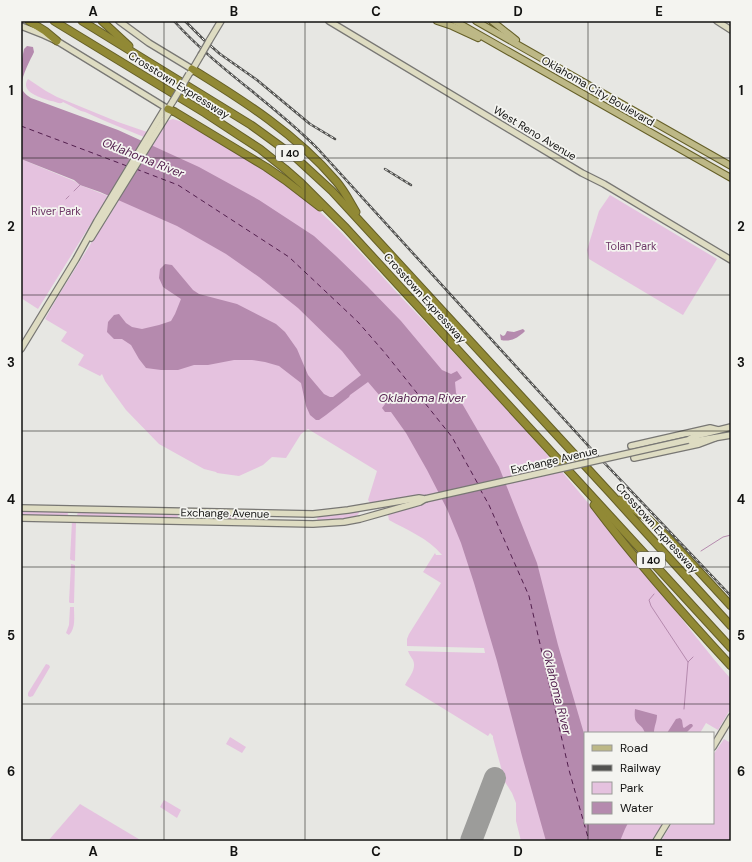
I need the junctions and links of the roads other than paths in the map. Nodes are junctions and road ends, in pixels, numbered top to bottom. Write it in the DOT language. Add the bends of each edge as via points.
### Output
graph roads {
  1 [pos="29,21"];
  2 [pos="54,21"];
  3 [pos="82,21"];
  4 [pos="102,21"];
  5 [pos="119,21"];
  6 [pos="222,21"];
  7 [pos="329,21"];
  8 [pos="437,21"];
  9 [pos="455,21"];
  10 [pos="476,21"];
  11 [pos="492,21"];
  12 [pos="717,21"];
  13 [pos="21,26"];
  14 [pos="731,30"];
  15 [pos="57,41"];
  16 [pos="535,55"];
  17 [pos="140,56"];
  18 [pos="521,58"];
  19 [pos="191,72"];
  20 [pos="168,109"];
  21 [pos="731,166"];
  22 [pos="731,178"];
  23 [pos="346,228"];
  24 [pos="367,229"];
  25 [pos="731,260"];
  26 [pos="21,350"];
  27 [pos="731,427"];
  28 [pos="718,430"];
  29 [pos="731,435"];
  30 [pos="714,438"];
  31 [pos="688,440"];
  32 [pos="630,446"];
  33 [pos="634,458"];
  34 [pos="570,473"];
  35 [pos="611,494"];
  36 [pos="425,499"];
  37 [pos="387,503"];
  38 [pos="367,507"];
  39 [pos="21,508"];
  40 [pos="180,511"];
  41 [pos="266,513"];
  42 [pos="287,514"];
  43 [pos="313,514"];
  44 [pos="380,514"];
  45 [pos="21,518"];
  46 [pos="360,519"];
  47 [pos="181,522"];
  48 [pos="266,524"];
  49 [pos="287,524"];
  50 [pos="313,524"];
  51 [pos="731,606"];
  52 [pos="731,626"];
  53 [pos="731,648"];
  54 [pos="731,666"];
  55 [pos="731,717"];
  56 [pos="714,745"];
  57 [pos="666,824"];
  58 [pos="657,839"];
  1 -- 15 [label="highway"];
  2 -- 23 [label="highway, Crosstown Expressway / I 40" via="253,145 301,183"];
  3 -- 17 [label="highway, Crosstown Expressway / I 40"];
  4 -- 17 [label="highway"];
  5 -- 19 [label="main road"];
  6 -- 19 [label="main road, bridge"];
  7 -- 25 [label="main road, West Reno Avenue"];
  8 -- 18 [label="main road"];
  9 -- 18 [label="main road, Oklahoma City Boulevard"];
  10 -- 16 [label="main road, Oklahoma City Boulevard"];
  11 -- 16 [label="main road"];
  12 -- 14 [label="main road"];
  13 -- 15 [label="main road"];
  15 -- 20 [label="main road"];
  16 -- 21 [label="main road, Oklahoma City Boulevard"];
  17 -- 24 [label="highway, Crosstown Expressway / I 40" via="268,136 326,186"];
  18 -- 22 [label="main road, Oklahoma City Boulevard"];
  19 -- 20 [label="main road, bridge"];
  19 -- 24 [label="highway" via="245,102 277,125 337,182"];
  20 -- 23 [label="highway" via="290,183"];
  20 -- 26 [label="main road" via="164,110 162,118"];
  23 -- 34 [label="highway, Crosstown Expressway / I 40"];
  24 -- 35 [label="highway, Crosstown Expressway / I 40"];
  27 -- 28 [label="main road, Exchange Avenue"];
  28 -- 31 [label="main road, Exchange Avenue"];
  28 -- 32 [label="main road" via="710,428"];
  29 -- 30 [label="main road, Exchange Avenue"];
  30 -- 31 [label="main road, Exchange Avenue"];
  30 -- 33 [label="main road" via="699,444"];
  31 -- 36 [label="main road, Exchange Avenue, bridge"];
  34 -- 53 [label="highway, Crosstown Expressway / I 40"];
  34 -- 54 [label="highway" via="676,606"];
  35 -- 51 [label="highway" via="648,519"];
  35 -- 52 [label="highway, Crosstown Expressway / I 40"];
  36 -- 37 [label="main road, Exchange Avenue"];
  36 -- 44 [label="main road, Exchange Avenue"];
  37 -- 38 [label="main road, Exchange Avenue"];
  37 -- 44 [label="main road"];
  38 -- 43 [label="main road, Exchange Avenue"];
  38 -- 44 [label="main road"];
  38 -- 46 [label="main road"];
  39 -- 40 [label="main road, Exchange Avenue"];
  40 -- 41 [label="main road, Exchange Avenue"];
  40 -- 47 [label="main road"];
  41 -- 42 [label="main road, Exchange Avenue"];
  41 -- 48 [label="main road"];
  42 -- 43 [label="main road, Exchange Avenue"];
  42 -- 49 [label="main road"];
  43 -- 50 [label="main road"];
  44 -- 46 [label="main road, Exchange Avenue"];
  45 -- 47 [label="main road, Exchange Avenue"];
  46 -- 50 [label="main road, Exchange Avenue"];
  47 -- 48 [label="main road, Exchange Avenue"];
  48 -- 49 [label="main road, Exchange Avenue"];
  49 -- 50 [label="main road, Exchange Avenue"];
  55 -- 56 [label="main road"];
  57 -- 58 [label="main road"];
}
